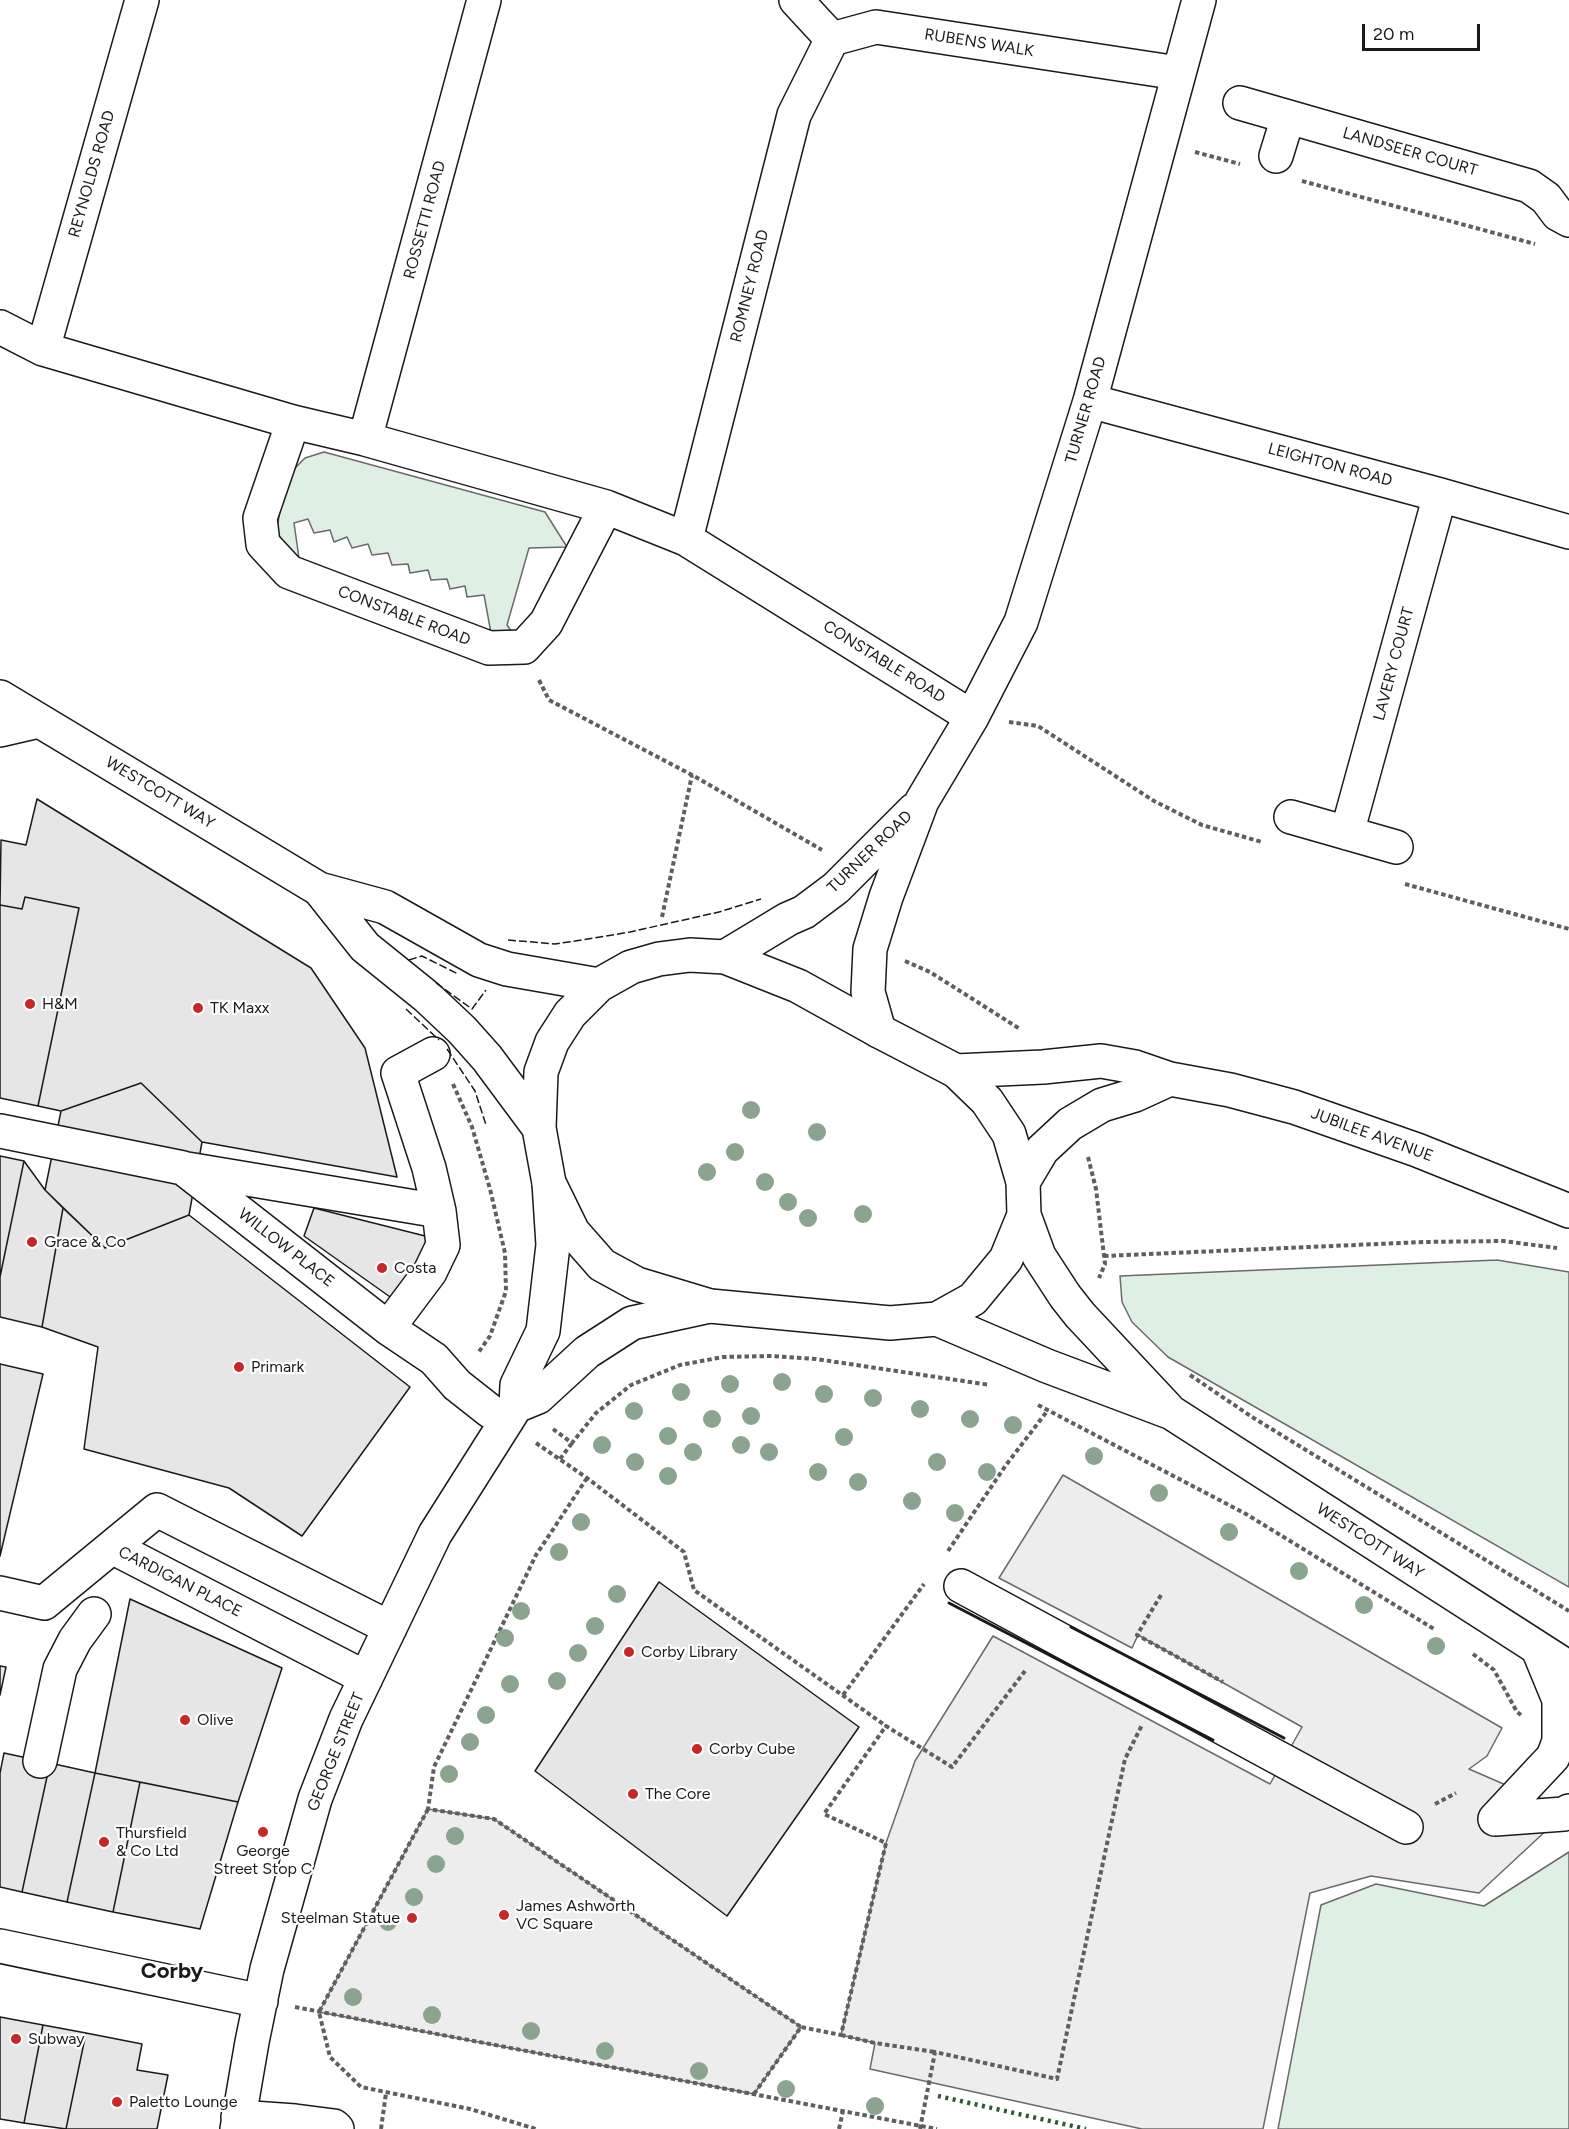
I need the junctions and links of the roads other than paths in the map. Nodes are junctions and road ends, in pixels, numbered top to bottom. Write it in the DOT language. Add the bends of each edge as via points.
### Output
graph roads {
  1 [pos="142,0"];
  2 [pos="484,0"];
  3 [pos="796,0"];
  4 [pos="1199,0"];
  5 [pos="832,39"];
  6 [pos="1178,73"];
  7 [pos="1240,103"];
  8 [pos="1288,117"];
  9 [pos="1273,167"];
  10 [pos="1569,220"];
  11 [pos="0,327"];
  12 [pos="43,349"];
  13 [pos="1090,401"];
  14 [pos="293,422"];
  15 [pos="365,439"];
  16 [pos="1440,495"];
  17 [pos="606,507"];
  18 [pos="1569,532"];
  19 [pos="686,539"];
  20 [pos="0,697"];
  21 [pos="972,717"];
  22 [pos="39,721"];
  23 [pos="0,730"];
  24 [pos="922,801"];
  25 [pos="1291,817"];
  26 [pos="1347,833"];
  27 [pos="1396,847"];
  28 [pos="319,889"];
  29 [pos="725,957"];
  30 [pos="599,985"];
  31 [pos="879,1031"];
  32 [pos="442,1065"];
  33 [pos="956,1071"];
  34 [pos="1170,1079"];
  35 [pos="539,1128"];
  36 [pos="0,1131"];
  37 [pos="183,1168"];
  38 [pos="1023,1182"];
  39 [pos="549,1183"];
  40 [pos="1569,1210"];
  41 [pos="439,1211"];
  42 [pos="1024,1215"];
  43 [pos="710,1306"];
  44 [pos="937,1319"];
  45 [pos="388,1328"];
  46 [pos="503,1408"];
  47 [pos="1172,1413"];
  48 [pos="112,1547"];
  49 [pos="65,1585"];
  50 [pos="961,1586"];
  51 [pos="0,1593"];
  52 [pos="390,1628"];
  53 [pos="1538,1649"];
  54 [pos="1569,1668"];
  55 [pos="366,1678"];
  56 [pos="40,1761"];
  57 [pos="1569,1811"];
  58 [pos="1406,1827"];
  59 [pos="0,1946"];
  60 [pos="261,2001"];
  61 [pos="238,2123"];
  62 [pos="337,2129"];
  1 -- 12 [label="main road, REYNOLDS ROAD"];
  2 -- 15 [label="main road, ROSSETTI ROAD"];
  3 -- 5 [label="main road"];
  4 -- 6 [label="main road, TURNER ROAD"];
  5 -- 6 [label="main road, RUBENS WALK" via="876,27"];
  5 -- 19 [label="main road, ROMNEY ROAD" via="794,115"];
  6 -- 13 [label="main road, TURNER ROAD"];
  7 -- 8 [label="main road, LANDSEER COURT"];
  8 -- 9 [label="main road"];
  8 -- 10 [label="main road, LANDSEER COURT" via="1529,186"];
  11 -- 12 [label="main road, CONSTABLE ROAD"];
  12 -- 14 [label="main road, CONSTABLE ROAD"];
  13 -- 16 [label="main road, LEIGHTON ROAD"];
  13 -- 21 [label="main road, TURNER ROAD" via="1020,622"];
  14 -- 15 [label="main road, CONSTABLE ROAD"];
  14 -- 17 [label="main road, CONSTABLE ROAD" via="260,518 263,544 289,572 489,648 524,647 546,623"];
  15 -- 17 [label="main road, CONSTABLE ROAD"];
  16 -- 18 [label="main road, LEIGHTON ROAD"];
  16 -- 26 [label="main road, LAVERY COURT"];
  17 -- 19 [label="main road, CONSTABLE ROAD"];
  19 -- 21 [label="main road, CONSTABLE ROAD"];
  20 -- 22 [label="main road, WESTCOTT WAY"];
  21 -- 24 [label="main road, TURNER ROAD"];
  22 -- 23 [label="main road"];
  22 -- 28 [label="main road, WESTCOTT WAY"];
  24 -- 29 [label="main road, TURNER ROAD" via="836,888 804,912"];
  24 -- 31 [label="main road, TURNER ROAD" via="870,949 868,992"];
  25 -- 26 [label="main road"];
  26 -- 27 [label="main road"];
  28 -- 30 [label="main road, WESTCOTT WAY" via="385,907 479,960 507,969"];
  28 -- 35 [label="main road, WESTCOTT WAY" via="364,947 462,1030"];
  29 -- 30 [label="main road" via="690,955 659,959 631,967"];
  29 -- 31 [label="main road" via="798,986"];
  30 -- 35 [label="main road" via="570,1014 552,1042 541,1072"];
  31 -- 33 [label="main road"];
  32 -- 41 [label="main road" via="398,1073"];
  33 -- 34 [label="main road, JUBILEE AVENUE" via="1101,1061 1135,1066"];
  33 -- 38 [label="main road" via="987,1101 1009,1134"];
  34 -- 38 [label="main road" via="1102,1105 1070,1124 1042,1150"];
  34 -- 40 [label="main road, JUBILEE AVENUE" via="1294,1107"];
  35 -- 39 [label="main road"];
  36 -- 37 [label="main road, WILLOW PLACE"];
  37 -- 41 [label="main road, WILLOW PLACE"];
  37 -- 45 [label="main road, WILLOW PLACE"];
  38 -- 42 [label="main road"];
  39 -- 43 [label="main road" via="573,1232 602,1265 637,1284"];
  39 -- 46 [label="main road, GEORGE STREET" via="553,1245 543,1330"];
  41 -- 45 [label="main road" via="444,1245 430,1272"];
  42 -- 44 [label="main road" via="1006,1259 973,1299"];
  42 -- 47 [label="main road, WESTCOTT WAY" via="1039,1256 1065,1296"];
  43 -- 44 [label="main road" via="890,1323"];
  43 -- 46 [label="main road" via="632,1323 586,1352 538,1397"];
  44 -- 47 [label="main road, WESTCOTT WAY"];
  45 -- 46 [label="main road, WILLOW PLACE" via="434,1359 457,1385"];
  46 -- 52 [label="main road, GEORGE STREET"];
  47 -- 53 [label="main road, WESTCOTT WAY"];
  48 -- 49 [label="main road, CARDIGAN PLACE"];
  48 -- 52 [label="main road" via="157,1510"];
  48 -- 55 [label="main road, CARDIGAN PLACE"];
  49 -- 51 [label="main road, CARDIGAN PLACE" via="44,1603"];
  49 -- 56 [label="main road" via="103,1623 75,1640 60,1669"];
  50 -- 58 [label="main road"];
  52 -- 55 [label="main road, GEORGE STREET"];
  53 -- 54 [label="main road, WESTCOTT WAY"];
  53 -- 57 [label="main road" via="1559,1700 1560,1741 1553,1757 1495,1819"];
  55 -- 60 [label="main road, GEORGE STREET" via="315,1799"];
  59 -- 60 [label="main road"];
  60 -- 61 [label="main road, GEORGE STREET"];
  61 -- 62 [label="main road" via="295,2121"];
}
